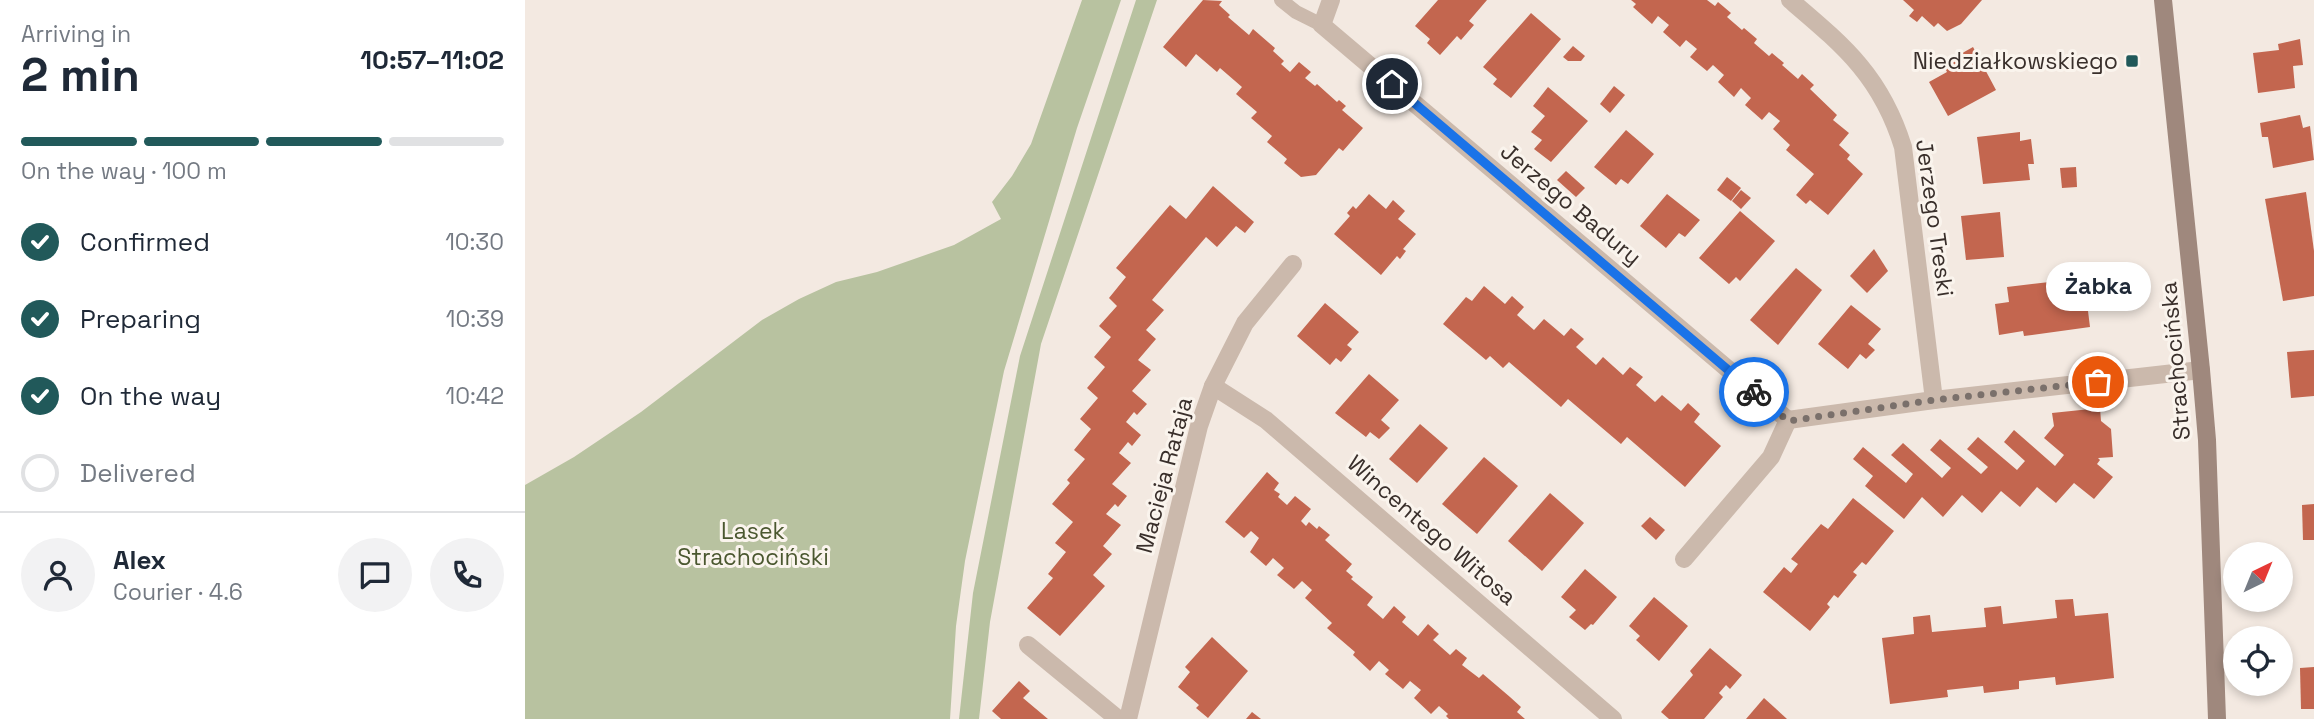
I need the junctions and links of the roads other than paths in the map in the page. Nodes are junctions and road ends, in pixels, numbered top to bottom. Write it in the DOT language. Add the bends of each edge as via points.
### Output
graph roads {
  1 [pos="1281,0"];
  2 [pos="1331,0"];
  3 [pos="1790,0"];
  4 [pos="2163,0"];
  5 [pos="1322,25"];
  6 [pos="1293,264"];
  7 [pos="2201,370"];
  8 [pos="1213,386"];
  9 [pos="1934,400"];
  10 [pos="1788,421"];
  11 [pos="1684,559"];
  12 [pos="1028,645"];
  13 [pos="1118,719"];
  14 [pos="1128,719"];
  15 [pos="1613,719"];
  16 [pos="2217,719"];
  1 -- 5 [label="lane"];
  2 -- 5 [label="street"];
  3 -- 9 [label="street, Jerzego Treski" via="1858,62 1895,121 1903,147"];
  4 -- 7 [label="main road, Strachocińska"];
  5 -- 10 [label="street, Jerzego Badury"];
  6 -- 8 [label="street, Macieja Rataja" via="1245,323"];
  7 -- 9 [label="street"];
  7 -- 16 [label="main road, Strachocińska"];
  8 -- 14 [label="street, Macieja Rataja" via="1199,426"];
  8 -- 15 [label="street, Wincentego Witosa" via="1266,420"];
  9 -- 10 [label="street"];
  10 -- 11 [label="street" via="1771,457"];
  12 -- 13 [label="street"];
}
